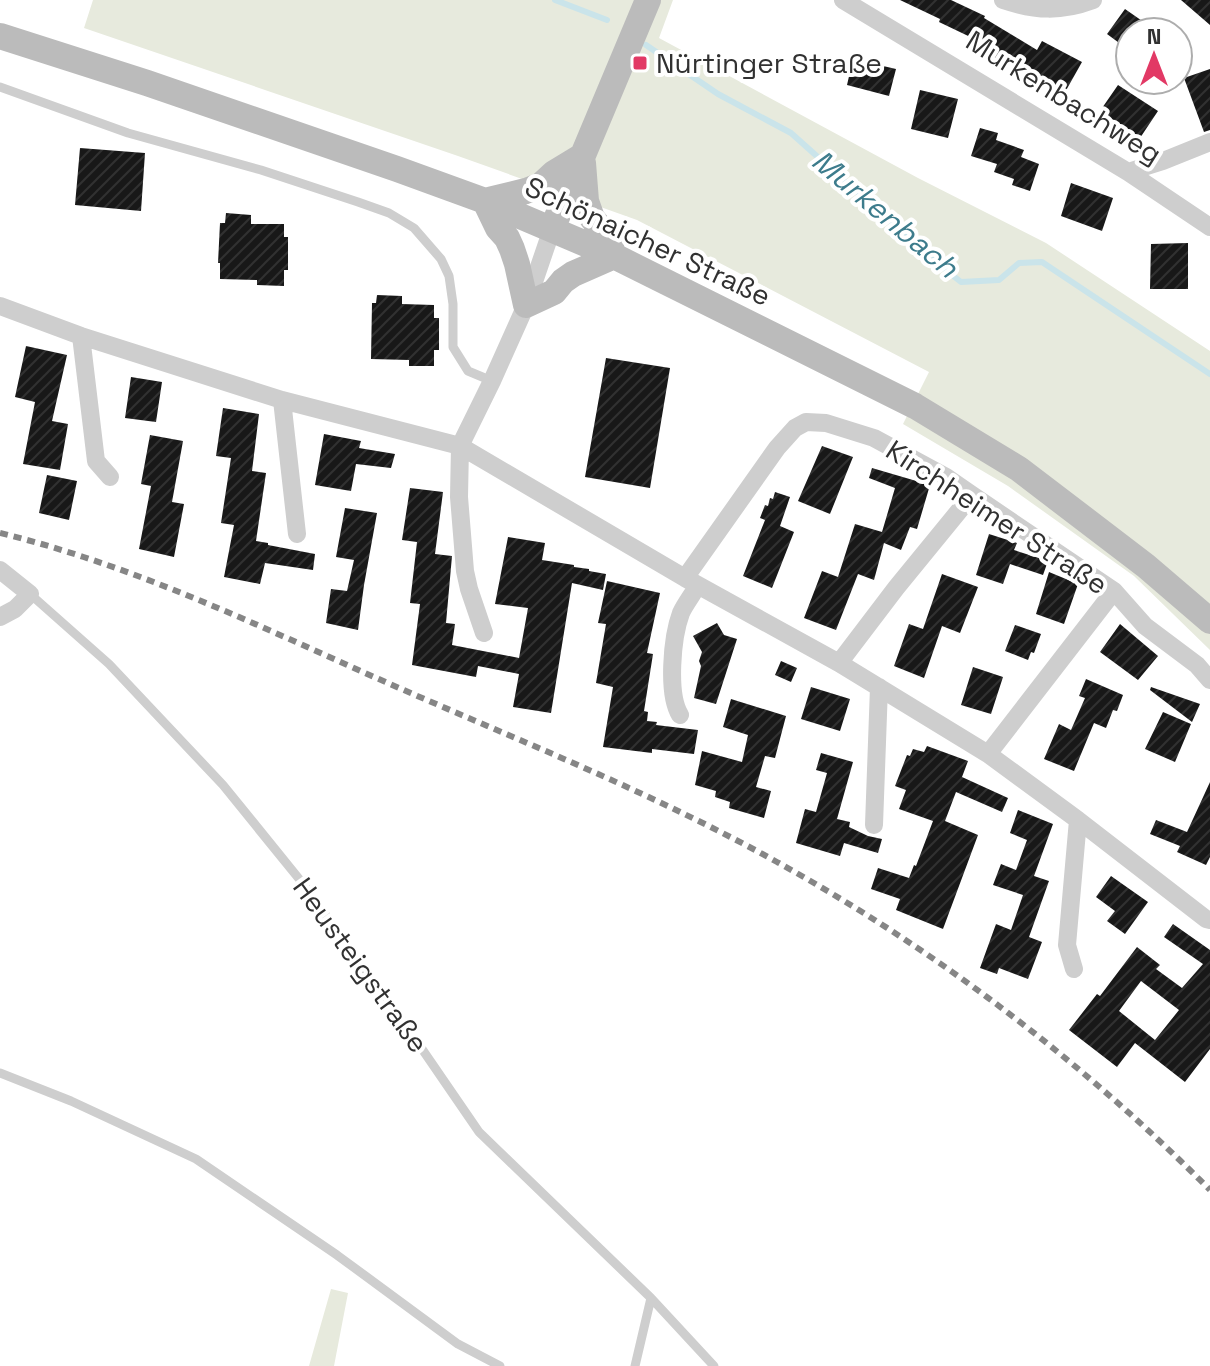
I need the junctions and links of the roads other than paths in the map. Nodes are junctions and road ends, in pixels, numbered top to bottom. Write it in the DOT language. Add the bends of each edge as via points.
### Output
graph roads {
  1 [pos="648,0"];
  2 [pos="843,0"];
  3 [pos="1003,0"];
  4 [pos="1093,0"];
  5 [pos="0,36"];
  6 [pos="0,87"];
  7 [pos="1210,142"];
  8 [pos="582,156"];
  9 [pos="1128,172"];
  10 [pos="485,201"];
  11 [pos="1210,227"];
  12 [pos="552,229"];
  13 [pos="614,256"];
  14 [pos="526,305"];
  15 [pos="0,306"];
  16 [pos="81,336"];
  17 [pos="492,381"];
  18 [pos="282,400"];
  19 [pos="460,446"];
  20 [pos="110,477"];
  21 [pos="972,495"];
  22 [pos="297,534"];
  23 [pos="0,570"];
  24 [pos="692,582"];
  25 [pos="1114,591"];
  26 [pos="30,594"];
  27 [pos="0,617"];
  28 [pos="1210,621"];
  29 [pos="484,633"];
  30 [pos="839,663"];
  31 [pos="1210,680"];
  32 [pos="879,687"];
  33 [pos="680,715"];
  34 [pos="988,754"];
  35 [pos="1078,820"];
  36 [pos="874,825"];
  37 [pos="1210,920"];
  38 [pos="1074,969"];
  39 [pos="0,1073"];
  40 [pos="651,1298"];
  41 [pos="500,1366"];
  42 [pos="635,1366"];
  43 [pos="714,1366"];
  1 -- 8 [label="main road"];
  2 -- 9 [label="street, Murkenbachweg"];
  3 -- 4 [label="street" via="1033,9 1072,8"];
  5 -- 10 [label="main road, Schönaicher Straße"];
  6 -- 17 [label="lane" via="128,133 389,213 414,228 441,259 453,304 453,347 468,371"];
  7 -- 9 [label="street"];
  8 -- 10 [label="main road" via="541,185"];
  8 -- 12 [label="main road"];
  8 -- 13 [label="main road" via="586,201"];
  9 -- 11 [label="street, Murkenbachweg"];
  10 -- 12 [label="main road, Schönaicher Straße"];
  10 -- 14 [label="main road" via="512,249"];
  12 -- 13 [label="main road, Schönaicher Straße"];
  12 -- 14 [label="street"];
  13 -- 14 [label="main road" via="573,274 554,292"];
  13 -- 28 [label="main road, Schönaicher Straße" via="915,406 1019,469"];
  14 -- 17 [label="street"];
  15 -- 16 [label="street"];
  16 -- 18 [label="street"];
  16 -- 20 [label="street" via="96,461"];
  17 -- 19 [label="street"];
  18 -- 19 [label="street"];
  18 -- 22 [label="street"];
  19 -- 24 [label="street"];
  19 -- 29 [label="street" via="465,571"];
  21 -- 24 [label="street, Kirchheimer Straße" via="874,438 806,422 777,448"];
  21 -- 25 [label="street, Kirchheimer Straße"];
  21 -- 30 [label="street"];
  23 -- 26 [label="street, Heusteigstraße"];
  24 -- 30 [label="street"];
  24 -- 33 [label="street" via="675,643 672,687"];
  25 -- 31 [label="street, Kirchheimer Straße" via="1145,626"];
  25 -- 34 [label="street"];
  26 -- 27 [label="street"];
  26 -- 40 [label="lane, Heusteigstraße" via="109,664 223,785 300,880 479,1132"];
  30 -- 32 [label="street"];
  32 -- 34 [label="street"];
  32 -- 36 [label="street"];
  34 -- 35 [label="street"];
  35 -- 37 [label="street"];
  35 -- 38 [label="street" via="1067,945"];
  39 -- 41 [label="lane" via="196,1159 458,1344"];
  40 -- 42 [label="lane"];
  40 -- 43 [label="lane, Heusteigstraße"];
}
